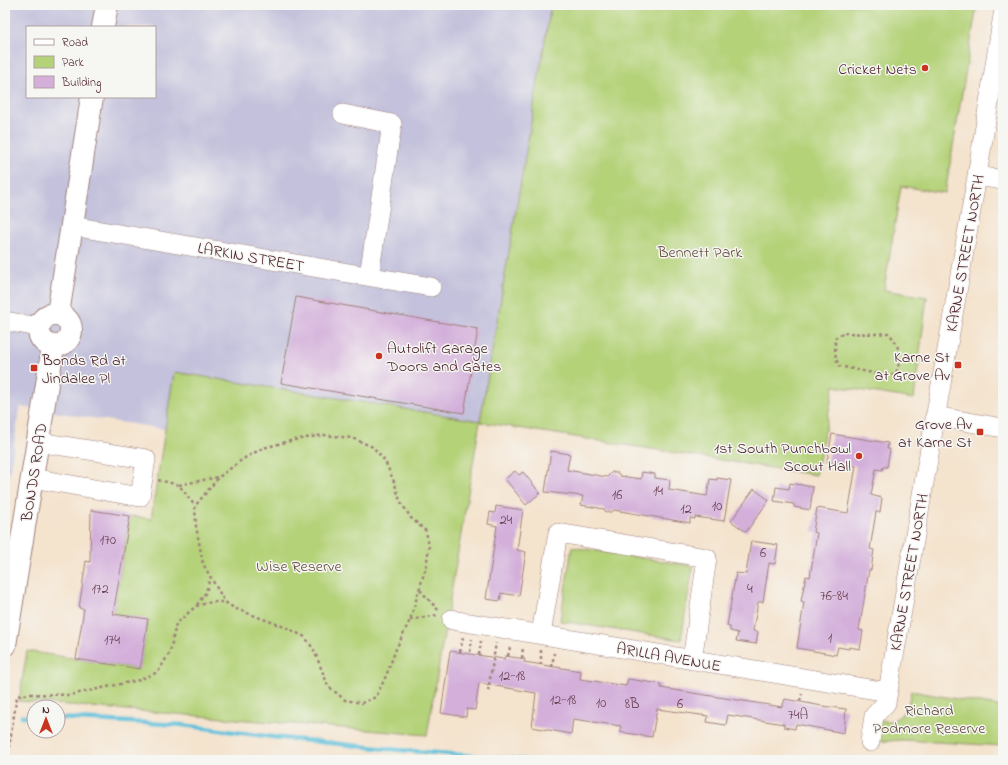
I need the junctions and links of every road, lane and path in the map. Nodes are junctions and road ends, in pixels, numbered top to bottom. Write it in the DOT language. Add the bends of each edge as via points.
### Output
graph roads {
  1 [pos="107,5"];
  2 [pos="1003,15"];
  3 [pos="104,26"];
  4 [pos="92,98"];
  5 [pos="343,114"];
  6 [pos="977,176"];
  7 [pos="1003,180"];
  8 [pos="72,226"];
  9 [pos="369,276"];
  10 [pos="431,287"];
  11 [pos="58,314"];
  12 [pos="5,321"];
  13 [pos="39,327"];
  14 [pos="888,333"];
  15 [pos="54,347"];
  16 [pos="935,416"];
  17 [pos="1003,428"];
  18 [pos="38,442"];
  19 [pos="144,476"];
  20 [pos="219,477"];
  21 [pos="32,478"];
  22 [pos="179,485"];
  23 [pos="195,506"];
  24 [pos="210,577"];
  25 [pos="420,589"];
  26 [pos="225,602"];
  27 [pos="196,606"];
  28 [pos="452,618"];
  29 [pos="410,620"];
  30 [pos="463,637"];
  31 [pos="472,639"];
  32 [pos="481,640"];
  33 [pos="496,642"];
  34 [pos="541,642"];
  35 [pos="5,644"];
  36 [pos="510,645"];
  37 [pos="523,647"];
  38 [pos="460,652"];
  39 [pos="470,652"];
  40 [pos="554,652"];
  41 [pos="479,655"];
  42 [pos="508,656"];
  43 [pos="522,658"];
  44 [pos="692,660"];
  45 [pos="541,665"];
  46 [pos="552,667"];
  47 [pos="488,691"];
  48 [pos="887,697"];
  49 [pos="870,742"];
  50 [pos="7,760"];
  1 -- 3 [label="main road"];
  2 -- 6 [label="street, KARNE STREET NORTH"];
  4 -- 8 [label="main road"];
  5 -- 9 [label="street" via="392,124"];
  6 -- 7 [label="street"];
  6 -- 16 [label="street, KARNE STREET NORTH"];
  8 -- 9 [label="street, LARKIN STREET"];
  8 -- 11 [label="main road"];
  9 -- 10 [label="street, LARKIN STREET"];
  11 -- 13 [label="main road" via="48,315"];
  11 -- 15 [label="main road" via="71,325 71,336 64,344"];
  12 -- 13 [label="street"];
  13 -- 15 [label="main road" via="40,338"];
  14 -- 14 [label="path" via="840,334 835,341 838,366 887,376 894,375 898,368 900,353"];
  15 -- 18 [label="main road, BONDS ROAD"];
  16 -- 17 [label="street"];
  16 -- 48 [label="street, KARNE STREET NORTH"];
  18 -- 19 [label="street" via="146,460"];
  18 -- 21 [label="main road, BONDS ROAD"];
  19 -- 21 [label="street" via="140,497"];
  19 -- 22 [label="path"];
  20 -- 22 [label="path"];
  20 -- 23 [label="path"];
  20 -- 25 [label="path" via="263,448 294,440 323,435 352,438 373,447 386,461 400,501 411,518 426,531 429,547"];
  21 -- 35 [label="main road, BONDS ROAD"];
  22 -- 23 [label="path"];
  23 -- 24 [label="path" via="203,564"];
  24 -- 26 [label="path"];
  24 -- 27 [label="path" via="206,592"];
  25 -- 29 [label="path"];
  25 -- 29 [label="path" via="442,615"];
  26 -- 27 [label="path"];
  26 -- 29 [label="path" via="234,608 305,636 314,650 328,686 345,700 362,703 376,697"];
  27 -- 50 [label="path" via="176,624 170,652 158,672 139,680 70,695 17,696"];
  28 -- 34 [label="street, ARILLA AVENUE"];
  30 -- 38 [label="path"];
  31 -- 39 [label="path"];
  32 -- 41 [label="path"];
  33 -- 47 [label="path"];
  34 -- 44 [label="street, ARILLA AVENUE"];
  34 -- 44 [label="street" via="558,533 707,558"];
  34 -- 45 [label="path"];
  36 -- 42 [label="path"];
  37 -- 43 [label="path"];
  40 -- 46 [label="path"];
  44 -- 48 [label="street, ARILLA AVENUE"];
  48 -- 49 [label="street" via="874,716"];
}
